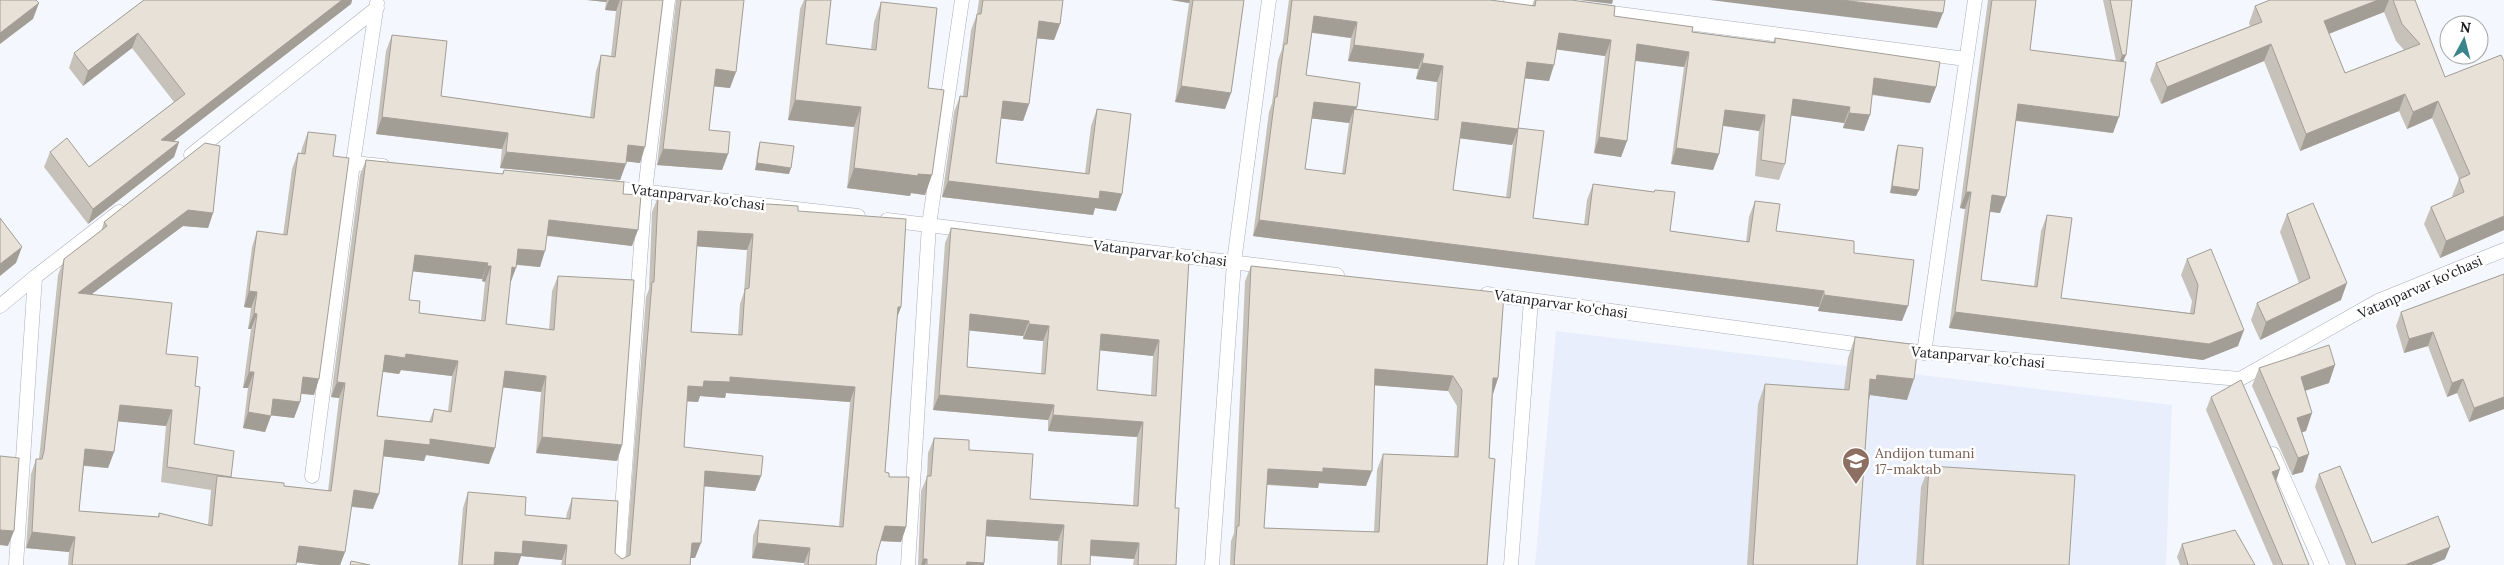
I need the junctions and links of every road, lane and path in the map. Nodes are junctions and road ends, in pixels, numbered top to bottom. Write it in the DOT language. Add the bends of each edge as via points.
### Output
graph roads {
  1 [pos="668,0"];
  2 [pos="962,0"];
  3 [pos="1270,0"];
  4 [pos="1511,0"];
  5 [pos="1976,0"];
  6 [pos="377,4"];
  7 [pos="1561,6"];
  8 [pos="1580,9"];
  9 [pos="1966,59"];
  10 [pos="183,161"];
  11 [pos="353,163"];
  12 [pos="401,168"];
  13 [pos="596,186"];
  14 [pos="645,191"];
  15 [pos="128,204"];
  16 [pos="929,224"];
  17 [pos="2504,250"];
  18 [pos="1234,262"];
  19 [pos="1353,277"];
  20 [pos="35,278"];
  21 [pos="1472,292"];
  22 [pos="1531,300"];
  23 [pos="0,306"];
  24 [pos="1924,353"];
  25 [pos="2267,441"];
  26 [pos="312,476"];
  27 [pos="16,565"];
  28 [pos="618,565"];
  29 [pos="908,565"];
  30 [pos="1212,565"];
  31 [pos="1512,565"];
  32 [pos="2322,565"];
  1 -- 14 [label="lane"];
  2 -- 16 [label="lane"];
  3 -- 18 [label="lane"];
  4 -- 7 [label="lane"];
  5 -- 9 [label="lane"];
  6 -- 10 [label="lane"];
  6 -- 11 [label="lane"];
  8 -- 9 [label="lane"];
  9 -- 24 [label="lane"];
  11 -- 12 [label="lane"];
  11 -- 26 [label="lane"];
  13 -- 14 [label="lane, Vatanparvar ko'chasi"];
  14 -- 16 [label="lane, Vatanparvar ko'chasi"];
  14 -- 28 [label="lane"];
  15 -- 20 [label="lane"];
  16 -- 18 [label="lane, Vatanparvar ko'chasi"];
  16 -- 29 [label="lane"];
  17 -- 24 [label="lane, Vatanparvar ko'chasi" via="2378,301 2242,383"];
  18 -- 19 [label="lane, Vatanparvar ko'chasi"];
  18 -- 30 [label="lane"];
  20 -- 23 [label="lane"];
  20 -- 27 [label="lane"];
  21 -- 22 [label="lane, Vatanparvar ko'chasi"];
  22 -- 24 [label="lane, Vatanparvar ko'chasi"];
  22 -- 31 [label="lane"];
  25 -- 32 [label="lane"];
}
